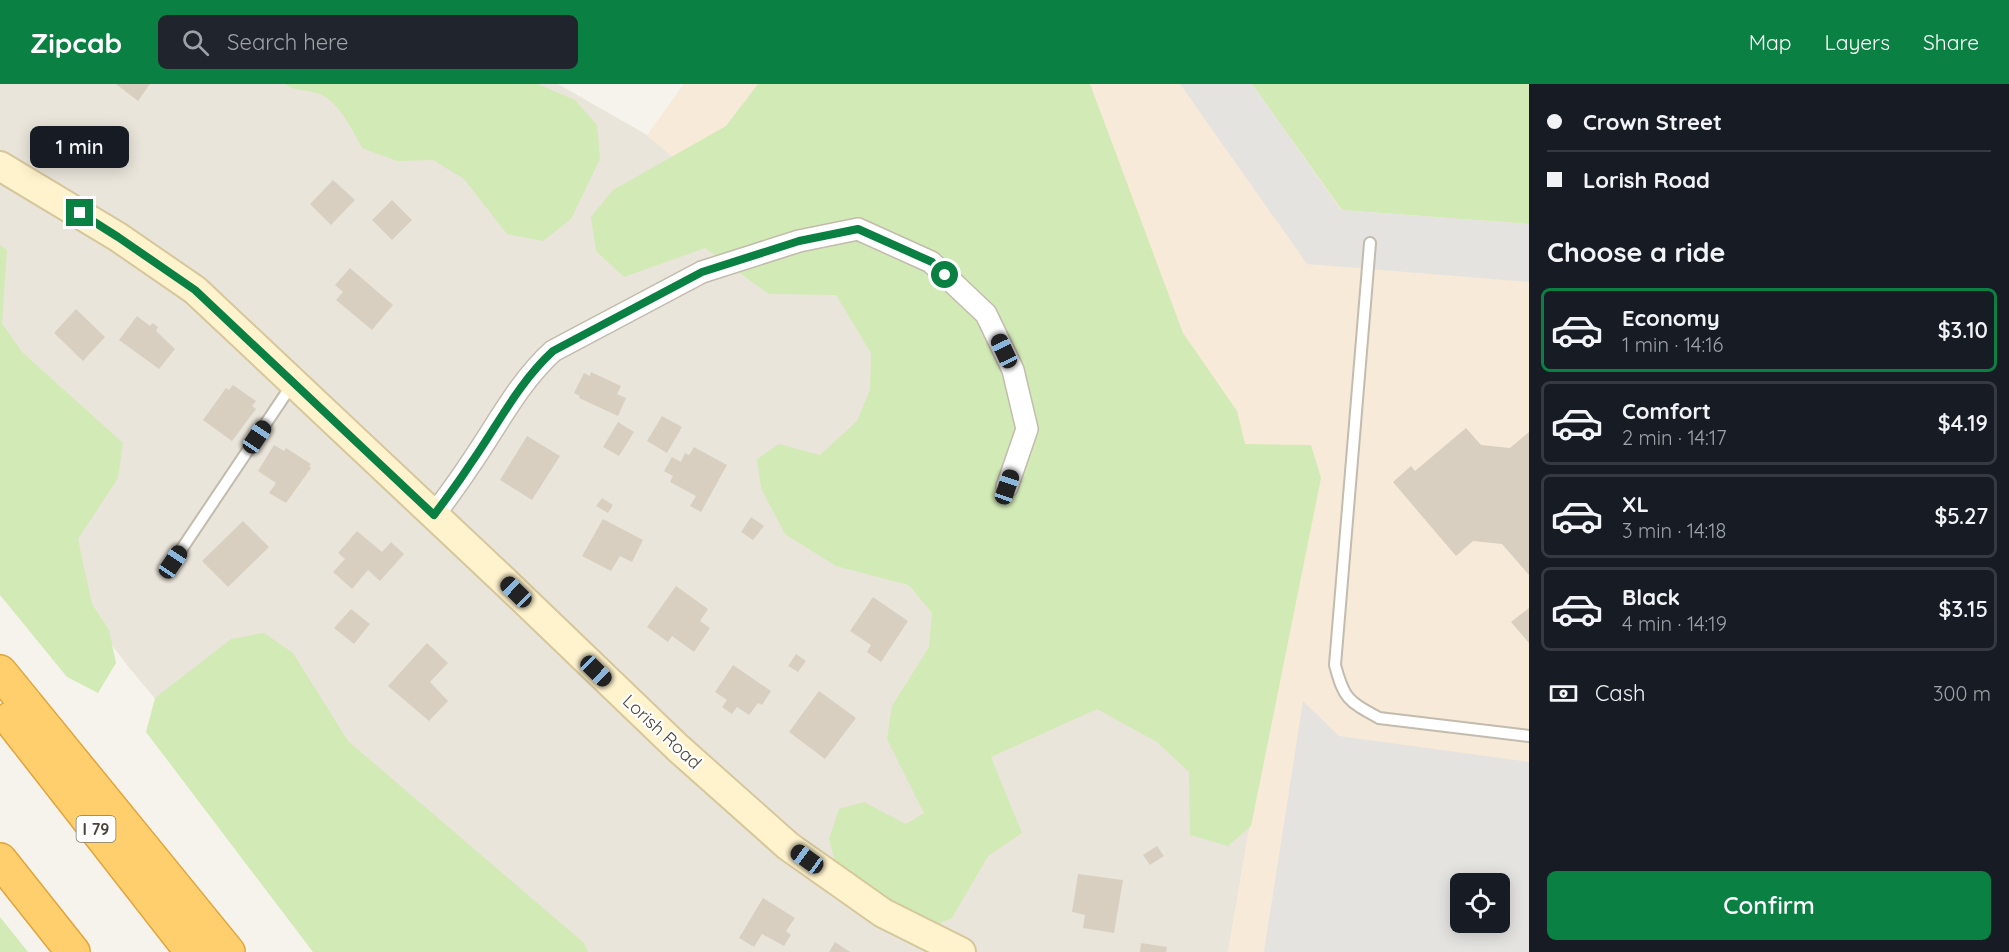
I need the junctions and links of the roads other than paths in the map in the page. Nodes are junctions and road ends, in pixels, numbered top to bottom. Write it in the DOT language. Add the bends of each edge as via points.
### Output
graph roads {
  1 [pos="0,166"];
  2 [pos="1370,243"];
  3 [pos="294,383"];
  4 [pos="1007,487"];
  5 [pos="434,515"];
  6 [pos="173,562"];
  7 [pos="0,672"];
  8 [pos="0,707"];
  9 [pos="1529,736"];
  10 [pos="0,860"];
  11 [pos="73,952"];
  12 [pos="192,952"];
  13 [pos="228,952"];
  14 [pos="961,952"];
  1 -- 3 [label="street, Lorish Road" via="118,237 195,290"];
  2 -- 9 [label="lane" via="1335,665 1342,691 1378,718"];
  3 -- 5 [label="street, Lorish Road"];
  3 -- 6 [label="lane"];
  4 -- 5 [label="street" via="1028,429 1013,370 986,314 932,262 858,229 799,241 702,272 553,351 514,395"];
  5 -- 14 [label="street, Lorish Road" via="678,748 788,846 883,913"];
  7 -- 13 [label="highway"];
  8 -- 12 [label="highway, I 79"];
  10 -- 11 [label="highway"];
}
